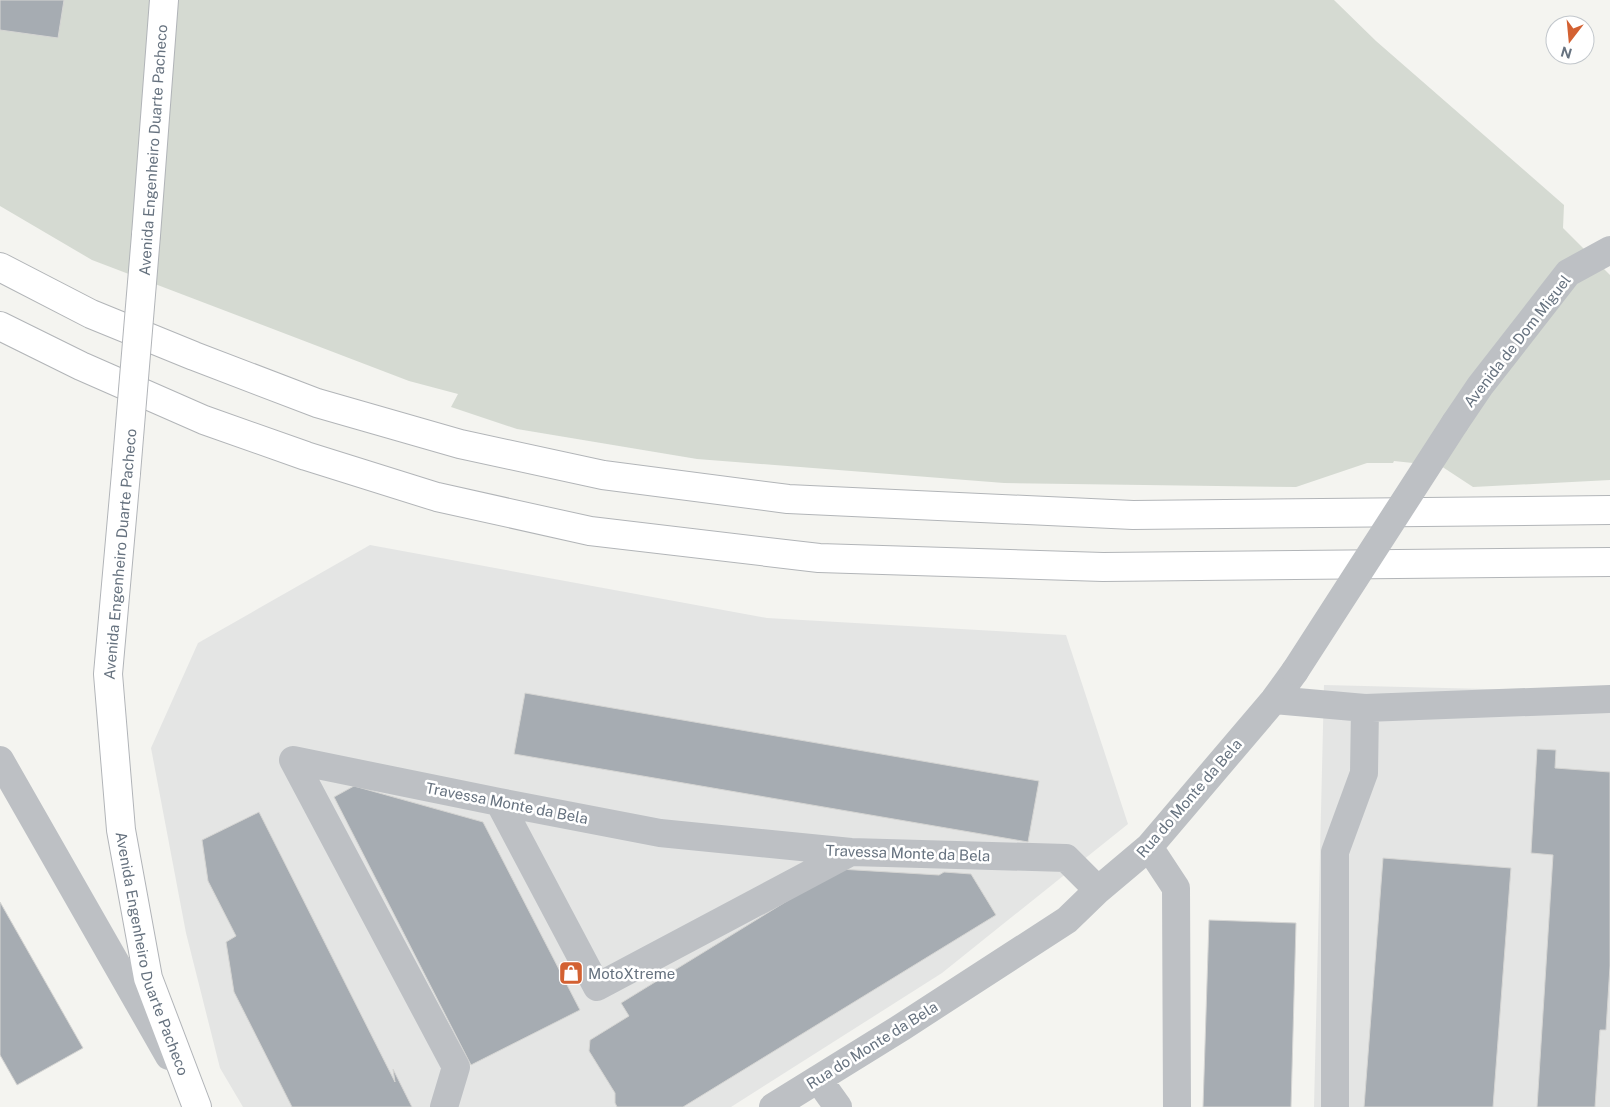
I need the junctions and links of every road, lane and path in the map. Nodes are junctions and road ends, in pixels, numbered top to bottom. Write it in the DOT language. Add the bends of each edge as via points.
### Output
graph roads {
  1 [pos="164,0"];
  2 [pos="1610,250"];
  3 [pos="0,268"];
  4 [pos="0,326"];
  5 [pos="1455,423"];
  6 [pos="1610,510"];
  7 [pos="1610,562"];
  8 [pos="1610,699"];
  9 [pos="1274,700"];
  10 [pos="1365,708"];
  11 [pos="0,760"];
  12 [pos="499,802"];
  13 [pos="1149,847"];
  14 [pos="851,852"];
  15 [pos="1098,890"];
  16 [pos="818,1079"];
  17 [pos="195,1102"];
  18 [pos="444,1107"];
  19 [pos="773,1107"];
  20 [pos="838,1107"];
  21 [pos="1177,1107"];
  22 [pos="1335,1107"];
  1 -- 17 [label="main road, Avenida Engenheiro Duarte Pacheco, bridge" via="108,674 121,830 148,978"];
  2 -- 5 [label="street, Avenida de Dom Miguel" via="1568,273"];
  3 -- 6 [label="main road" via="91,314 317,403 460,444 603,475 788,499 1132,515"];
  4 -- 7 [label="main road" via="204,420 437,497 590,531 819,558 1093,567"];
  5 -- 9 [label="street, Rua do Monte da Bela, bridge"];
  8 -- 10 [label="street"];
  9 -- 10 [label="street"];
  9 -- 13 [label="street, Rua do Monte da Bela"];
  10 -- 22 [label="street" via="1364,773 1335,852"];
  11 -- 17 [label="street, Avenida Engenheiro Duarte Pacheco"];
  12 -- 14 [label="street, Travessa Monte da Bela" via="660,833"];
  12 -- 14 [label="street" via="597,987"];
  12 -- 18 [label="street, Travessa Monte da Bela" via="293,760 456,1067"];
  13 -- 15 [label="street, Rua do Monte da Bela"];
  13 -- 21 [label="street" via="1176,888"];
  14 -- 15 [label="street, Travessa Monte da Bela" via="1066,858"];
  15 -- 16 [label="street, Rua do Monte da Bela" via="1067,920"];
  16 -- 19 [label="street, Rua do Monte da Bela"];
  16 -- 20 [label="street"];
}
